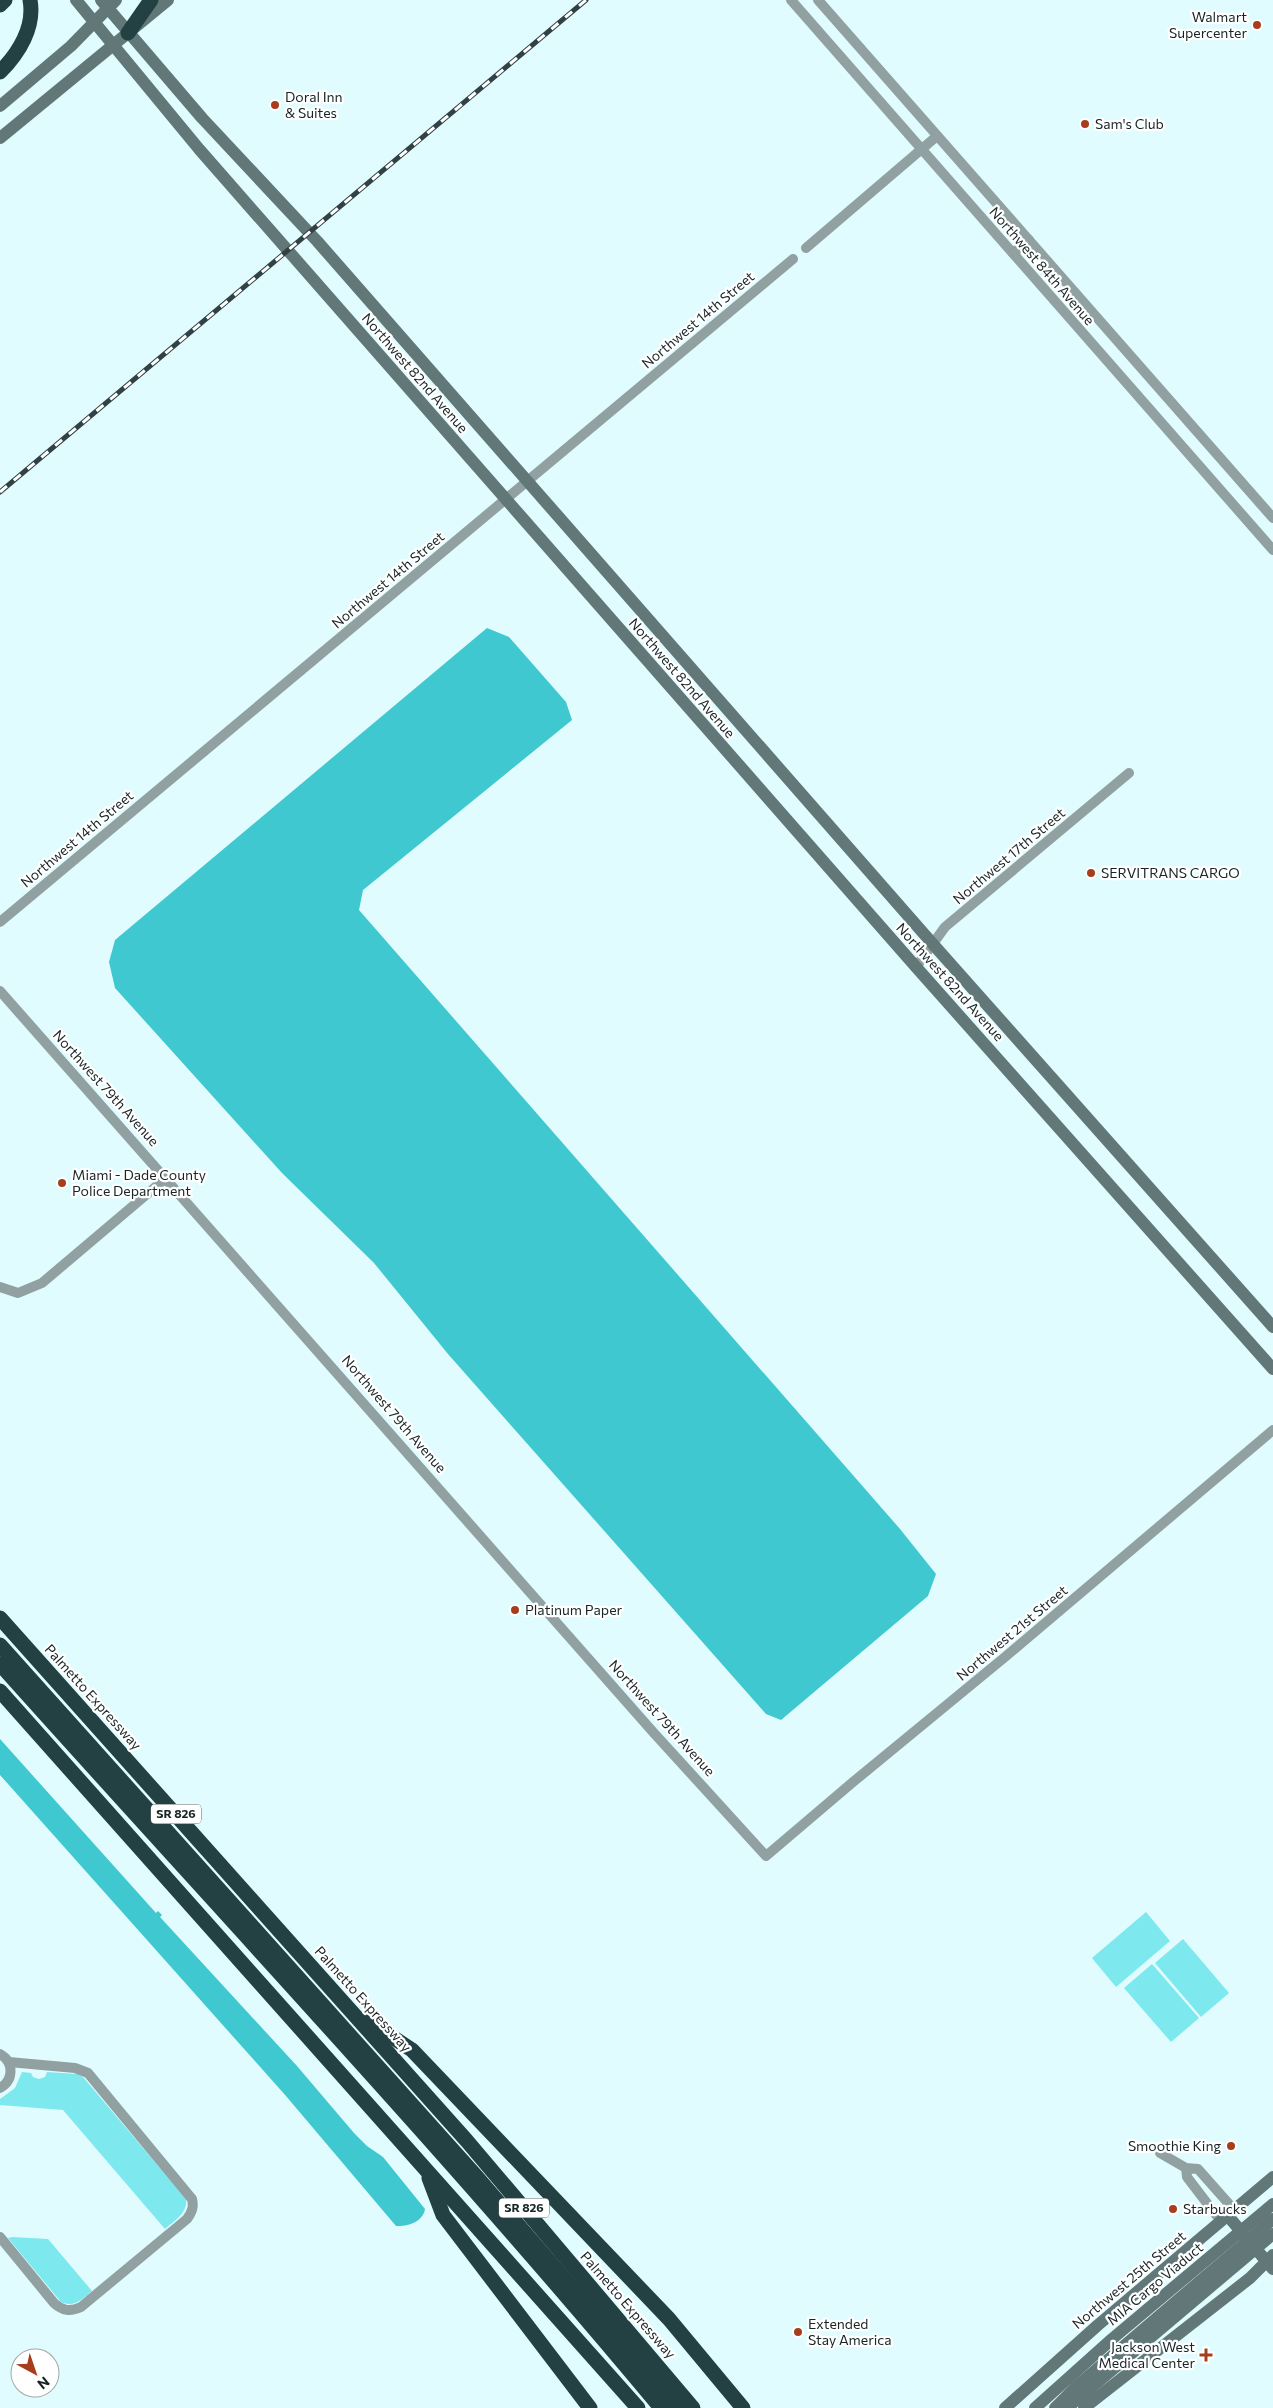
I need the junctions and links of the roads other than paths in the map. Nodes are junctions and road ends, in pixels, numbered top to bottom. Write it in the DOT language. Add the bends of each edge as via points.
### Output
graph roads {
  1 [pos="6,0"];
  2 [pos="30,0"];
  3 [pos="76,0"];
  4 [pos="151,0"];
  5 [pos="168,0"];
  6 [pos="818,0"];
  7 [pos="795,1"];
  8 [pos="108,3"];
  9 [pos="0,5"];
  10 [pos="94,22"];
  11 [pos="128,33"];
  12 [pos="113,45"];
  13 [pos="0,72"];
  14 [pos="0,106"];
  15 [pos="937,136"];
  16 [pos="0,138"];
  17 [pos="921,149"];
  18 [pos="1029,240"];
  19 [pos="806,248"];
  20 [pos="1013,253"];
  21 [pos="793,259"];
  22 [pos="527,480"];
  23 [pos="506,499"];
  24 [pos="1273,518"];
  25 [pos="1273,550"];
  26 [pos="1129,773"];
  27 [pos="0,922"];
  28 [pos="932,943"];
  29 [pos="916,967"];
  30 [pos="0,991"];
  31 [pos="166,1178"];
  32 [pos="0,1287"];
  33 [pos="1273,1327"];
  34 [pos="1273,1369"];
  35 [pos="1273,1430"];
  36 [pos="0,1618"];
  37 [pos="0,1645"];
  38 [pos="0,1664"];
  39 [pos="0,1691"];
  40 [pos="766,1856"];
  41 [pos="352,2011"];
  42 [pos="0,2054"];
  43 [pos="9,2062"];
  44 [pos="0,2088"];
  45 [pos="1160,2153"];
  46 [pos="1186,2168"];
  47 [pos="426,2170"];
  48 [pos="1273,2177"];
  49 [pos="1273,2204"];
  50 [pos="1228,2216"];
  51 [pos="1273,2219"];
  52 [pos="1273,2234"];
  53 [pos="0,2237"];
  54 [pos="1248,2240"];
  55 [pos="1271,2262"];
  56 [pos="590,2408"];
  57 [pos="638,2408"];
  58 [pos="661,2408"];
  59 [pos="676,2408"];
  60 [pos="693,2408"];
  61 [pos="743,2408"];
  62 [pos="1006,2408"];
  63 [pos="1035,2408"];
  64 [pos="1055,2408"];
  65 [pos="1067,2408"];
  66 [pos="1084,2408"];
  1 -- 9 [label="highway"];
  2 -- 13 [label="highway" via="26,35"];
  3 -- 10 [label="street, Northwest 82nd Avenue"];
  4 -- 11 [label="highway"];
  5 -- 11 [label="street"];
  6 -- 15 [label="street, Northwest 84th Avenue"];
  7 -- 17 [label="street, Northwest 84th Avenue"];
  8 -- 10 [label="street"];
  8 -- 11 [label="street, Northwest 82nd Avenue"];
  10 -- 12 [label="street, Northwest 82nd Avenue"];
  10 -- 14 [label="street" via="71,46"];
  11 -- 12 [label="street"];
  11 -- 22 [label="street, Northwest 82nd Avenue"];
  12 -- 16 [label="street"];
  12 -- 23 [label="street, Northwest 82nd Avenue" via="199,149"];
  15 -- 17 [label="street"];
  15 -- 18 [label="street, Northwest 84th Avenue"];
  17 -- 19 [label="street"];
  17 -- 20 [label="street, Northwest 84th Avenue"];
  18 -- 20 [label="street"];
  18 -- 24 [label="street, Northwest 84th Avenue"];
  20 -- 25 [label="street, Northwest 84th Avenue"];
  21 -- 22 [label="street, Northwest 14th Street"];
  22 -- 23 [label="street, Northwest 14th Street"];
  22 -- 28 [label="street, Northwest 82nd Avenue"];
  23 -- 27 [label="street, Northwest 14th Street"];
  23 -- 29 [label="street, Northwest 82nd Avenue"];
  26 -- 28 [label="street, Northwest 17th Street" via="945,927"];
  28 -- 29 [label="street, Northwest 17th Street"];
  28 -- 33 [label="street, Northwest 82nd Avenue"];
  29 -- 34 [label="street, Northwest 82nd Avenue"];
  30 -- 31 [label="street, Northwest 79th Avenue"];
  31 -- 32 [label="street" via="42,1283 18,1293"];
  31 -- 40 [label="street, Northwest 79th Avenue"];
  35 -- 40 [label="street, Northwest 21st Street"];
  36 -- 41 [label="highway, Palmetto Expressway / SR 826"];
  37 -- 59 [label="highway" via="476,2176"];
  38 -- 58 [label="highway" via="395,2103 600,2334"];
  39 -- 47 [label="highway"];
  41 -- 60 [label="highway, Palmetto Expressway / SR 826" via="467,2141"];
  41 -- 61 [label="highway" via="412,2050 670,2319"];
  42 -- 43 [label="street"];
  43 -- 44 [label="street" via="8,2082"];
  43 -- 53 [label="street" via="75,2068 88,2073 194,2203 188,2219 81,2307 70,2311 54,2303"];
  45 -- 46 [label="street"];
  46 -- 50 [label="street" via="1187,2176 1216,2215"];
  46 -- 50 [label="street" via="1198,2169 1229,2204"];
  47 -- 56 [label="highway" via="443,2215"];
  47 -- 57 [label="highway"];
  48 -- 50 [label="street, Northwest 25th Street"];
  49 -- 63 [label="street, MIA Cargo Viaduct, bridge"];
  50 -- 54 [label="street"];
  50 -- 62 [label="street, Northwest 25th Street"];
  51 -- 54 [label="street"];
  52 -- 65 [label="street, bridge"];
  54 -- 55 [label="street"];
  54 -- 64 [label="street"];
  55 -- 66 [label="street"];
}
